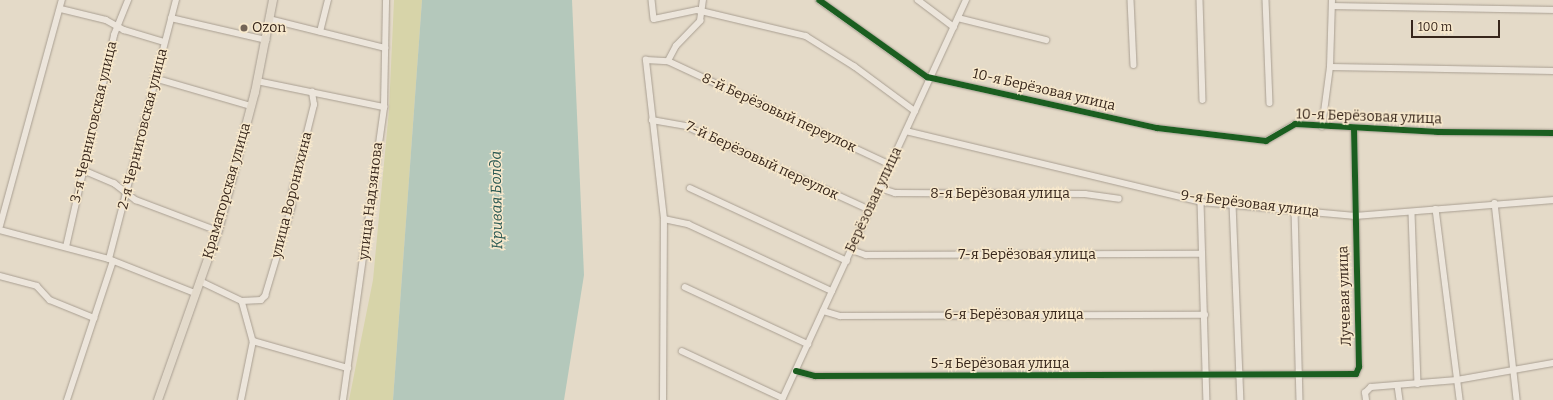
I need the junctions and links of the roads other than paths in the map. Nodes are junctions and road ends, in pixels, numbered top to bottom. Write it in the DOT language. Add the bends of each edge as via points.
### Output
graph roads {
  1 [pos="62,0"];
  2 [pos="128,0"];
  3 [pos="176,0"];
  4 [pos="273,0"];
  5 [pos="328,0"];
  6 [pos="386,0"];
  7 [pos="652,0"];
  8 [pos="702,0"];
  9 [pos="819,0"];
  10 [pos="918,0"];
  11 [pos="966,0"];
  12 [pos="1131,0"];
  13 [pos="1200,0"];
  14 [pos="1266,0"];
  15 [pos="1332,3"];
  16 [pos="61,9"];
  17 [pos="1553,10"];
  18 [pos="703,12"];
  19 [pos="171,18"];
  20 [pos="958,18"];
  21 [pos="269,19"];
  22 [pos="117,26"];
  23 [pos="954,27"];
  24 [pos="320,32"];
  25 [pos="266,40"];
  26 [pos="1046,40"];
  27 [pos="164,42"];
  28 [pos="385,48"];
  29 [pos="668,61"];
  30 [pos="1134,65"];
  31 [pos="1330,67"];
  32 [pos="1553,71"];
  33 [pos="931,77"];
  34 [pos="154,78"];
  35 [pos="257,82"];
  36 [pos="312,92"];
  37 [pos="1203,100"];
  38 [pos="1270,103"];
  39 [pos="252,106"];
  40 [pos="384,107"];
  41 [pos="915,111"];
  42 [pos="652,120"];
  43 [pos="1322,127"];
  44 [pos="1354,129"];
  45 [pos="906,132"];
  46 [pos="1553,132"];
  47 [pos="891,165"];
  48 [pos="83,170"];
  49 [pos="690,188"];
  50 [pos="880,188"];
  51 [pos="127,193"];
  52 [pos="1119,199"];
  53 [pos="1553,200"];
  54 [pos="1201,202"];
  55 [pos="1495,203"];
  56 [pos="1233,204"];
  57 [pos="1436,209"];
  58 [pos="870,210"];
  59 [pos="1295,210"];
  60 [pos="1412,213"];
  61 [pos="1355,216"];
  62 [pos="664,219"];
  63 [pos="0,226"];
  64 [pos="0,230"];
  65 [pos="218,231"];
  66 [pos="66,247"];
  67 [pos="852,250"];
  68 [pos="1202,254"];
  69 [pos="111,260"];
  70 [pos="847,261"];
  71 [pos="0,276"];
  72 [pos="200,281"];
  73 [pos="684,287"];
  74 [pos="832,291"];
  75 [pos="195,293"];
  76 [pos="242,301"];
  77 [pos="823,311"];
  78 [pos="1205,315"];
  79 [pos="94,318"];
  80 [pos="253,341"];
  81 [pos="808,344"];
  82 [pos="682,351"];
  83 [pos="1553,363"];
  84 [pos="348,368"];
  85 [pos="1514,370"];
  86 [pos="796,371"];
  87 [pos="1356,374"];
  88 [pos="1240,375"];
  89 [pos="1206,376"];
  90 [pos="1299,376"];
  91 [pos="1457,380"];
  92 [pos="1418,384"];
  93 [pos="1398,386"];
  94 [pos="783,399"];
  95 [pos="67,400"];
  96 [pos="158,400"];
  97 [pos="241,400"];
  98 [pos="343,400"];
  99 [pos="663,400"];
  100 [pos="1207,400"];
  101 [pos="1241,400"];
  102 [pos="1300,400"];
  103 [pos="1366,400"];
  104 [pos="1400,400"];
  105 [pos="1460,400"];
  106 [pos="1517,400"];
  1 -- 16 [label="street"];
  2 -- 22 [label="street, 3-я Черниговская улица"];
  3 -- 19 [label="street, 2-я Черниговская улица"];
  4 -- 21 [label="main road, Краматорская улица"];
  5 -- 24 [label="street"];
  6 -- 28 [label="street, улица Надзянова"];
  7 -- 18 [label="street" via="654,19 690,11"];
  8 -- 18 [label="street"];
  9 -- 33 [label="street"];
  10 -- 23 [label="street"];
  11 -- 20 [label="street, Берёзовая улица"];
  12 -- 30 [label="street"];
  13 -- 37 [label="street"];
  14 -- 38 [label="street"];
  15 -- 17 [label="street"];
  15 -- 31 [label="street"];
  16 -- 22 [label="street" via="72,10"];
  16 -- 63 [label="street"];
  18 -- 29 [label="street" via="700,21 680,41"];
  18 -- 41 [label="street" via="806,36 854,66"];
  19 -- 25 [label="street"];
  19 -- 27 [label="street, 2-я Черниговская улица"];
  20 -- 23 [label="street, Берёзовая улица"];
  20 -- 26 [label="street"];
  21 -- 24 [label="street"];
  21 -- 25 [label="main road, Краматорская улица"];
  22 -- 27 [label="street"];
  22 -- 48 [label="street, 3-я Черниговская улица"];
  23 -- 33 [label="street, Берёзовая улица"];
  24 -- 28 [label="street"];
  25 -- 35 [label="main road, Краматорская улица"];
  27 -- 34 [label="street, 2-я Черниговская улица"];
  28 -- 40 [label="street, улица Надзянова"];
  29 -- 42 [label="street" via="646,60"];
  29 -- 47 [label="street, 8-й Берёзовый переулок"];
  31 -- 32 [label="street"];
  31 -- 43 [label="street"];
  33 -- 41 [label="street, Берёзовая улица"];
  33 -- 43 [label="street, 10-я Берёзовая улица" via="1177,131 1266,141 1289,125"];
  34 -- 39 [label="street"];
  34 -- 51 [label="street, 2-я Черниговская улица" via="143,117 141,145"];
  35 -- 36 [label="street"];
  35 -- 39 [label="main road, Краматорская улица"];
  36 -- 40 [label="street"];
  36 -- 76 [label="street, улица Воронихина" via="314,105 292,193 292,206 265,296 261,300"];
  39 -- 65 [label="main road, Краматорская улица"];
  40 -- 84 [label="street, улица Надзянова"];
  41 -- 45 [label="street, Берёзовая улица"];
  42 -- 58 [label="street, 7-й Берёзовый переулок" via="681,123"];
  42 -- 62 [label="street"];
  43 -- 44 [label="street, 10-я Берёзовая улица"];
  44 -- 46 [label="street, 10-я Берёзовая улица"];
  44 -- 61 [label="street, Лучевая улица"];
  45 -- 47 [label="street, Берёзовая улица"];
  45 -- 54 [label="street, 9-я Берёзовая улица"];
  47 -- 50 [label="street, Берёзовая улица"];
  48 -- 51 [label="street" via="114,183"];
  48 -- 66 [label="street, 3-я Черниговская улица"];
  49 -- 70 [label="street"];
  50 -- 52 [label="street, 8-я Берёзовая улица" via="895,193 1085,194"];
  50 -- 58 [label="street, Берёзовая улица"];
  51 -- 65 [label="street" via="136,200"];
  51 -- 69 [label="street, 2-я Черниговская улица"];
  53 -- 55 [label="street, 9-я Берёзовая улица"];
  54 -- 56 [label="street, 9-я Берёзовая улица"];
  54 -- 68 [label="street"];
  55 -- 57 [label="street, 9-я Берёзовая улица"];
  55 -- 85 [label="street"];
  56 -- 59 [label="street, 9-я Берёзовая улица"];
  56 -- 88 [label="street"];
  57 -- 60 [label="street, 9-я Берёзовая улица"];
  57 -- 91 [label="street"];
  58 -- 67 [label="street, Берёзовая улица"];
  59 -- 61 [label="street, 9-я Берёзовая улица"];
  59 -- 90 [label="street"];
  60 -- 61 [label="street, 9-я Берёзовая улица"];
  60 -- 92 [label="street"];
  61 -- 87 [label="street, Лучевая улица" via="1359,367"];
  62 -- 74 [label="street" via="688,224"];
  62 -- 99 [label="street"];
  64 -- 66 [label="street"];
  65 -- 72 [label="main road, Краматорская улица"];
  66 -- 69 [label="street"];
  67 -- 68 [label="street, 7-я Берёзовая улица" via="866,255"];
  67 -- 70 [label="street, Берёзовая улица"];
  68 -- 78 [label="street"];
  69 -- 75 [label="street"];
  69 -- 79 [label="street, 2-я Черниговская улица"];
  70 -- 74 [label="street, Берёзовая улица"];
  71 -- 79 [label="street" via="37,286 50,300"];
  72 -- 75 [label="main road, Краматорская улица"];
  72 -- 76 [label="street"];
  73 -- 81 [label="street"];
  74 -- 77 [label="street, Берёзовая улица"];
  75 -- 96 [label="main road, Краматорская улица"];
  76 -- 80 [label="street"];
  77 -- 78 [label="street, 6-я Берёзовая улица" via="840,316"];
  77 -- 81 [label="street, Берёзовая улица"];
  78 -- 89 [label="street"];
  79 -- 95 [label="street, 2-я Черниговская улица"];
  80 -- 84 [label="street"];
  80 -- 97 [label="street"];
  81 -- 86 [label="street, Берёзовая улица"];
  82 -- 94 [label="street"];
  83 -- 85 [label="street"];
  84 -- 98 [label="street, улица Надзянова"];
  85 -- 91 [label="street"];
  85 -- 106 [label="street"];
  86 -- 89 [label="street, 5-я Берёзовая улица" via="815,376"];
  86 -- 94 [label="street, Берёзовая улица"];
  87 -- 90 [label="street, 5-я Берёзовая улица"];
  88 -- 89 [label="street, 5-я Берёзовая улица"];
  88 -- 90 [label="street, 5-я Берёзовая улица"];
  88 -- 101 [label="street"];
  89 -- 100 [label="street"];
  90 -- 102 [label="street"];
  91 -- 92 [label="street"];
  91 -- 105 [label="street"];
  92 -- 93 [label="street"];
  93 -- 103 [label="street" via="1371,387 1366,393"];
  93 -- 104 [label="street"];
}
